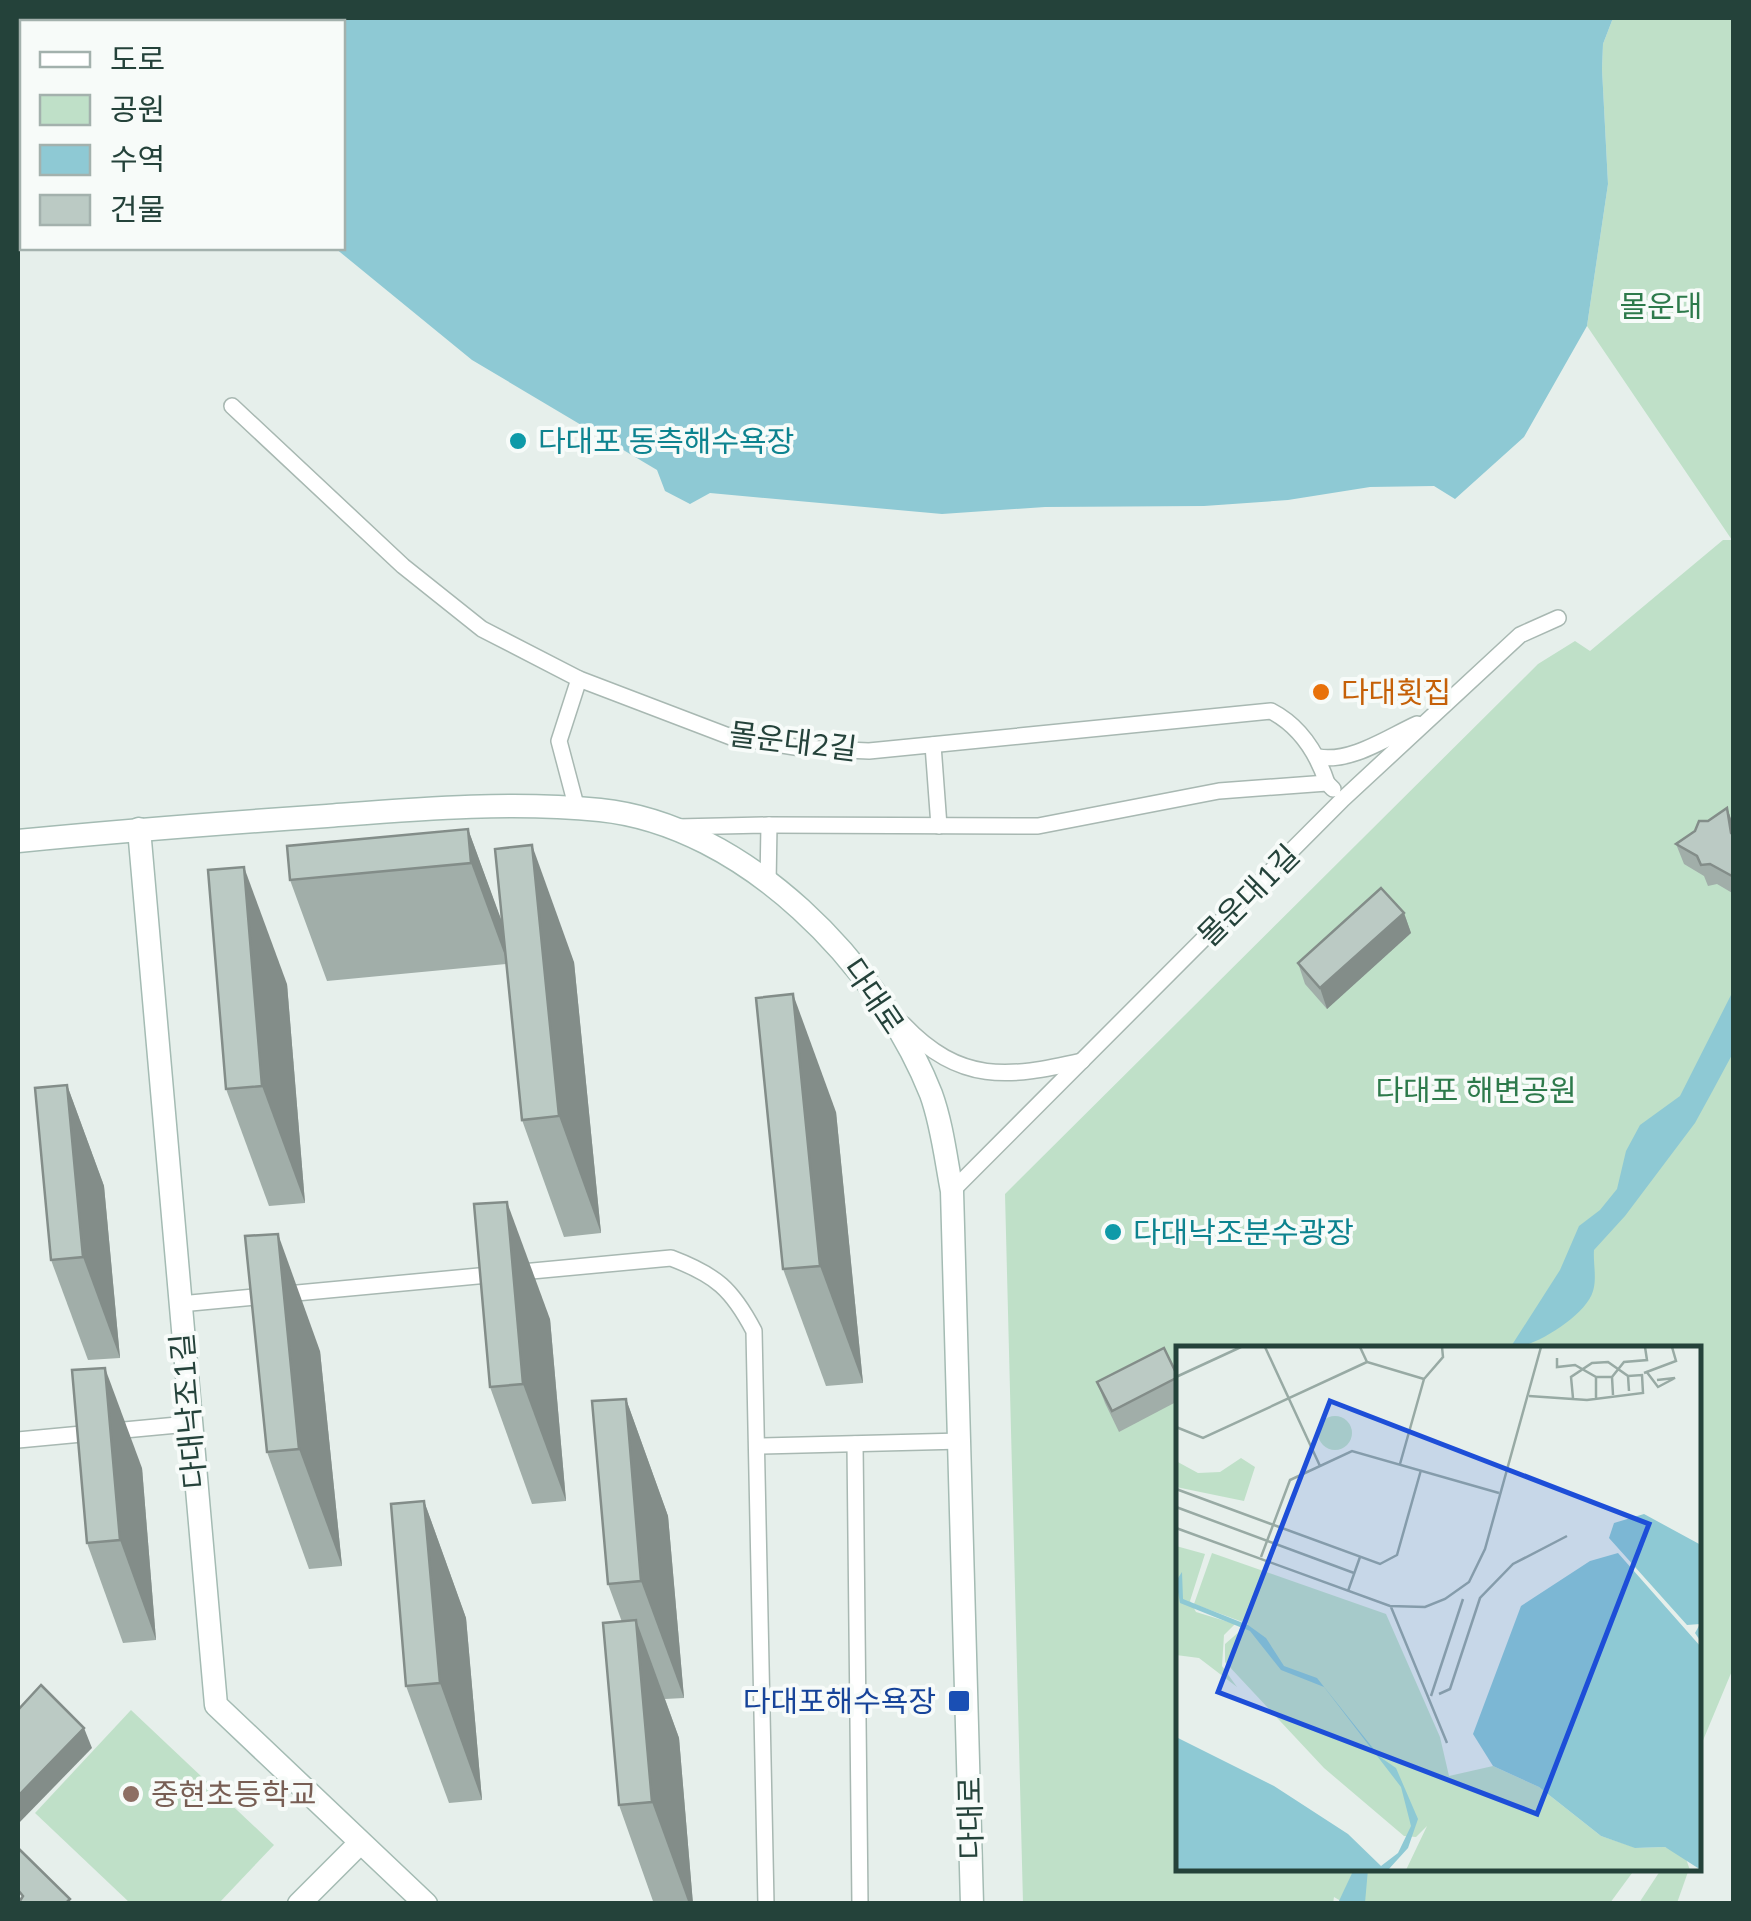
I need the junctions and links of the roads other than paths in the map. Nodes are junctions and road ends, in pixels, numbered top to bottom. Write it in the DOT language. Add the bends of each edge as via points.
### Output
graph roads {
  1 [pos="232,406"];
  2 [pos="1558,618"];
  3 [pos="579,679"];
  4 [pos="1431,718"];
  5 [pos="934,745"];
  6 [pos="1318,758"];
  7 [pos="1328,783"];
  8 [pos="1342,798"];
  9 [pos="577,810"];
  10 [pos="769,825"];
  11 [pos="939,826"];
  12 [pos="668,828"];
  13 [pos="139,830"];
  14 [pos="18,841"];
  15 [pos="768,884"];
  16 [pos="888,1008"];
  17 [pos="1082,1062"];
  18 [pos="952,1190"];
  19 [pos="180,1304"];
  20 [pos="188,1424"];
  21 [pos="18,1440"];
  22 [pos="962,1441"];
  23 [pos="855,1444"];
  24 [pos="757,1446"];
  25 [pos="360,1842"];
  26 [pos="299,1904"];
  27 [pos="426,1904"];
  28 [pos="766,1904"];
  29 [pos="860,1904"];
  30 [pos="972,1904"];
  1 -- 3 [label="street, 몰운대2길" via="482,629"];
  2 -- 4 [label="street, 몰운대1길" via="1520,636"];
  3 -- 5 [label="street, 몰운대2길" via="732,737 869,751"];
  3 -- 9 [label="street" via="559,741"];
  4 -- 6 [label="street" via="1348,755"];
  4 -- 8 [label="street, 몰운대1길"];
  5 -- 6 [label="street, 몰운대2길" via="1271,711 1288,719"];
  5 -- 11 [label="street"];
  6 -- 7 [label="street"];
  7 -- 8 [label="street"];
  7 -- 11 [label="street" via="1219,791 1038,826"];
  8 -- 17 [label="street, 몰운대1길"];
  9 -- 12 [label="main road, 다대로" via="603,810"];
  9 -- 13 [label="main road, 다대로" via="464,806"];
  10 -- 11 [label="street"];
  10 -- 12 [label="street"];
  10 -- 15 [label="street"];
  12 -- 15 [label="main road, 다대로" via="726,854"];
  13 -- 14 [label="main road, 다대로"];
  13 -- 19 [label="main road, 다대낙조1길"];
  15 -- 16 [label="main road, 다대로" via="847,954"];
  16 -- 17 [label="street" via="928,1050 970,1069 1012,1075"];
  16 -- 18 [label="main road, 다대로" via="932,1096"];
  17 -- 18 [label="street, 몰운대1길"];
  18 -- 22 [label="main road, 다대로"];
  19 -- 20 [label="main road, 다대낙조1길"];
  19 -- 24 [label="street" via="671,1258 702,1270 735,1295 754,1331"];
  20 -- 21 [label="street"];
  20 -- 25 [label="main road, 다대낙조1길" via="216,1705"];
  22 -- 23 [label="street"];
  22 -- 30 [label="main road, 다대로"];
  23 -- 24 [label="street"];
  23 -- 29 [label="street"];
  24 -- 28 [label="street"];
  25 -- 26 [label="main road"];
  25 -- 27 [label="main road, 다대낙조1길"];
}
